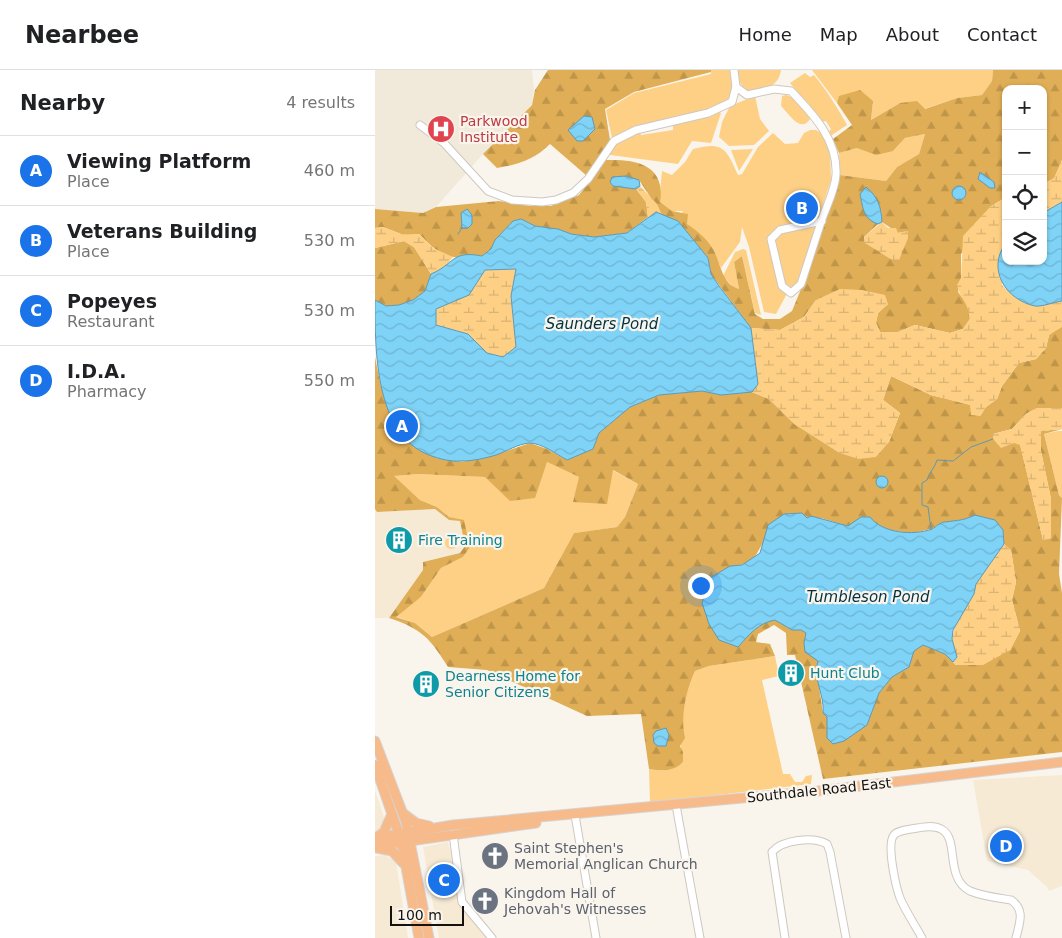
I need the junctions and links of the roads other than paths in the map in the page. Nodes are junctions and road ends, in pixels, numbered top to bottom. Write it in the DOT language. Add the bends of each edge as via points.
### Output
graph roads {
  1 [pos="734,70"];
  2 [pos="736,87"];
  3 [pos="420,125"];
  4 [pos="822,220"];
  5 [pos="375,741"];
  6 [pos="1062,762"];
  7 [pos="375,765"];
  8 [pos="676,805"];
  9 [pos="402,812"];
  10 [pos="575,815"];
  11 [pos="391,816"];
  12 [pos="438,827"];
  13 [pos="453,834"];
  14 [pos="404,836"];
  15 [pos="376,842"];
  16 [pos="405,865"];
  17 [pos="419,938"];
  18 [pos="429,938"];
  19 [pos="492,938"];
  20 [pos="596,938"];
  21 [pos="700,938"];
  22 [pos="785,938"];
  23 [pos="846,938"];
  24 [pos="922,938"];
  25 [pos="1015,938"];
  1 -- 2 [label="street"];
  2 -- 3 [label="street" via="732,102 719,109 670,124 636,130 614,140 588,179 564,197 549,202 522,202 495,196 481,186 444,143"];
  2 -- 4 [label="street" via="747,95 774,89 791,90 824,129 835,159 836,176"];
  4 -- 4 [label="street" via="801,284 791,293 782,286 771,238 780,230"];
  5 -- 9 [label="main road"];
  6 -- 8 [label="main road, Southdale Road East"];
  7 -- 11 [label="main road"];
  8 -- 10 [label="main road, Southdale Road East"];
  8 -- 21 [label="street"];
  9 -- 12 [label="main road" via="416,823"];
  9 -- 14 [label="main road"];
  10 -- 12 [label="main road, Southdale Road East"];
  10 -- 13 [label="main road, Southdale Road East"];
  10 -- 20 [label="street"];
  11 -- 14 [label="main road"];
  11 -- 15 [label="main road"];
  12 -- 14 [label="main road, Southdale Road East"];
  13 -- 14 [label="main road, Southdale Road East"];
  13 -- 19 [label="street" via="462,902"];
  14 -- 15 [label="main road, Southdale Road East"];
  14 -- 16 [label="main road"];
  14 -- 18 [label="main road"];
  15 -- 16 [label="main road" via="392,851"];
  16 -- 17 [label="main road"];
  22 -- 23 [label="street" via="772,852 782,844 816,840 827,844 830,852"];
  24 -- 25 [label="street" via="898,890 890,848 895,833 933,827 942,829 948,836 960,883 971,891 1017,904 1021,915"];
}
